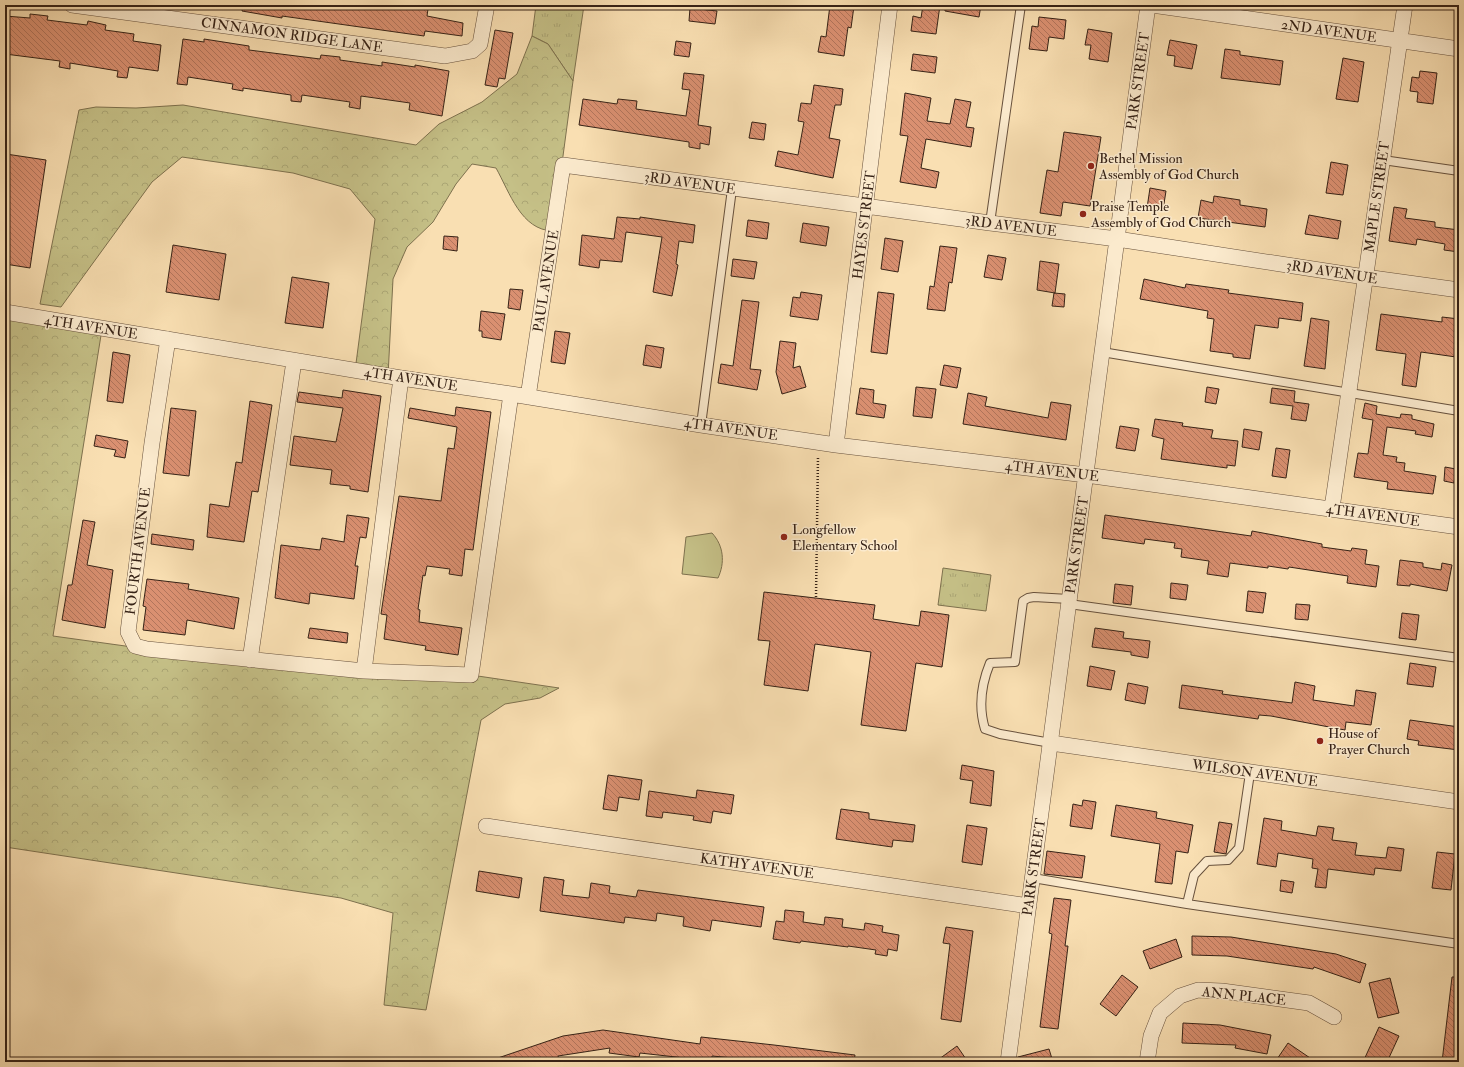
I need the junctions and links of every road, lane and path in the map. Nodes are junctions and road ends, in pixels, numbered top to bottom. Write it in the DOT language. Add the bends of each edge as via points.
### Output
graph roads {
  1 [pos="72,5"];
  2 [pos="487,5"];
  3 [pos="890,5"];
  4 [pos="1021,5"];
  5 [pos="1148,5"];
  6 [pos="1152,5"];
  7 [pos="1405,5"];
  8 [pos="1400,41"];
  9 [pos="1459,49"];
  10 [pos="1383,160"];
  11 [pos="563,165"];
  12 [pos="1459,171"];
  13 [pos="732,188"];
  14 [pos="867,206"];
  15 [pos="990,223"];
  16 [pos="1117,239"];
  17 [pos="1365,277"];
  18 [pos="1459,290"];
  19 [pos="5,312"];
  20 [pos="168,339"];
  21 [pos="1102,352"];
  22 [pos="294,361"];
  23 [pos="401,378"];
  24 [pos="511,394"];
  25 [pos="1348,394"];
  26 [pos="528,397"];
  27 [pos="1459,411"];
  28 [pos="701,425"];
  29 [pos="819,442"];
  30 [pos="836,445"];
  31 [pos="1086,475"];
  32 [pos="1332,508"];
  33 [pos="1459,527"];
  34 [pos="816,597"];
  35 [pos="1069,602"];
  36 [pos="1459,658"];
  37 [pos="250,660"];
  38 [pos="364,671"];
  39 [pos="1051,743"];
  40 [pos="1250,773"];
  41 [pos="1459,802"];
  42 [pos="486,826"];
  43 [pos="1033,878"];
  44 [pos="1187,904"];
  45 [pos="1029,906"];
  46 [pos="1459,944"];
  47 [pos="1334,1016"];
  48 [pos="1008,1062"];
  49 [pos="1147,1062"];
  1 -- 2 [label="street, CINNAMON RIDGE LANE" via="445,56 472,51 480,44"];
  3 -- 14 [label="street, HAYES STREET"];
  4 -- 15 [label="lane"];
  5 -- 16 [label="street, PARK STREET"];
  6 -- 8 [label="street, 2ND AVENUE"];
  7 -- 8 [label="street, MAPLE STREET"];
  8 -- 9 [label="street, 2ND AVENUE"];
  8 -- 10 [label="street, MAPLE STREET"];
  10 -- 12 [label="lane"];
  10 -- 17 [label="street, MAPLE STREET"];
  11 -- 13 [label="street, 3RD AVENUE"];
  11 -- 26 [label="street, PAUL AVENUE"];
  13 -- 14 [label="street, 3RD AVENUE"];
  13 -- 28 [label="lane"];
  14 -- 15 [label="street, 3RD AVENUE"];
  14 -- 30 [label="street, HAYES STREET"];
  15 -- 16 [label="street, 3RD AVENUE"];
  16 -- 17 [label="street, 3RD AVENUE"];
  16 -- 21 [label="street, PARK STREET"];
  17 -- 18 [label="street, 3RD AVENUE"];
  17 -- 25 [label="street, MAPLE STREET"];
  19 -- 20 [label="street, 4TH AVENUE"];
  20 -- 22 [label="street, 4TH AVENUE"];
  20 -- 37 [label="street, FOURTH AVENUE" via="128,632 135,646 147,649"];
  21 -- 25 [label="lane"];
  21 -- 31 [label="street, PARK STREET"];
  22 -- 23 [label="street, 4TH AVENUE"];
  22 -- 37 [label="street"];
  23 -- 24 [label="street, 4TH AVENUE"];
  23 -- 38 [label="street"];
  24 -- 26 [label="street, 4TH AVENUE"];
  24 -- 38 [label="street, FOURTH AVENUE" via="471,675"];
  25 -- 27 [label="lane"];
  25 -- 32 [label="street, MAPLE STREET"];
  26 -- 28 [label="street, 4TH AVENUE"];
  28 -- 29 [label="street, 4TH AVENUE"];
  29 -- 30 [label="street, 4TH AVENUE"];
  29 -- 34 [label="path"];
  30 -- 31 [label="street, 4TH AVENUE"];
  31 -- 32 [label="street, 4TH AVENUE"];
  31 -- 35 [label="street, PARK STREET"];
  32 -- 33 [label="street, 4TH AVENUE"];
  35 -- 36 [label="lane"];
  35 -- 39 [label="street, PARK STREET"];
  35 -- 39 [label="lane" via="1034,597 1024,601 1015,662 990,663 982,683 981,715 985,729"];
  37 -- 38 [label="street, FOURTH AVENUE"];
  39 -- 40 [label="street, WILSON AVENUE"];
  39 -- 43 [label="street, PARK STREET"];
  40 -- 41 [label="street, WILSON AVENUE"];
  40 -- 44 [label="lane" via="1239,848 1228,860 1207,861 1194,875"];
  42 -- 45 [label="street, KATHY AVENUE"];
  43 -- 44 [label="lane"];
  43 -- 45 [label="street, PARK STREET"];
  44 -- 46 [label="lane"];
  45 -- 48 [label="street, PARK STREET"];
  47 -- 49 [label="street, ANN PLACE" via="1309,1003 1198,990 1180,996 1160,1013 1151,1036"];
}
